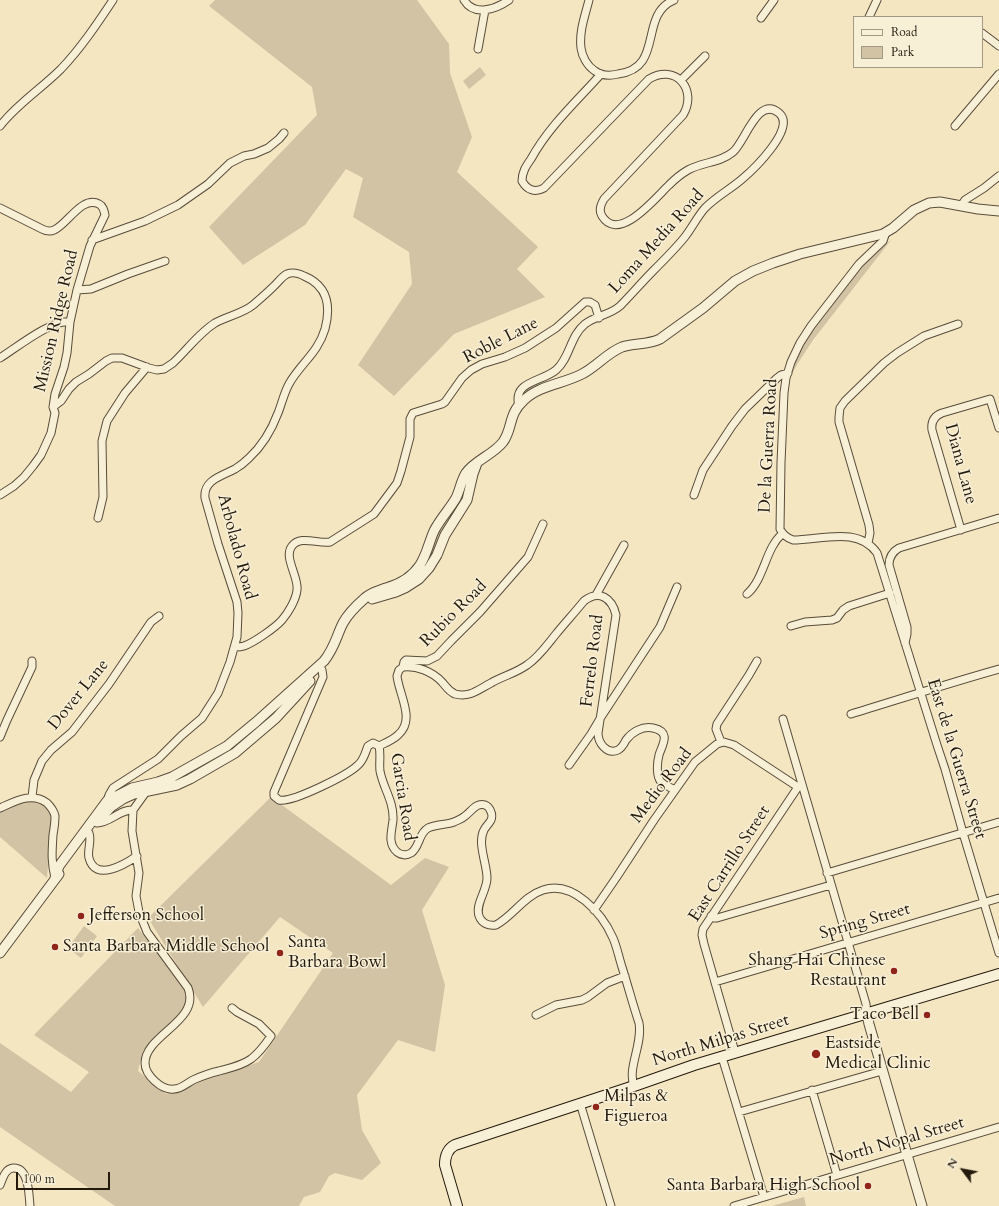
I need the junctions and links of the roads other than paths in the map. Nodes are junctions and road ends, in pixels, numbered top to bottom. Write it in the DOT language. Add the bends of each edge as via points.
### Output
graph roads {
  1 [pos="113,0"];
  2 [pos="464,0"];
  3 [pos="509,0"];
  4 [pos="589,0"];
  5 [pos="674,0"];
  6 [pos="774,0"];
  7 [pos="877,0"];
  8 [pos="485,10"];
  9 [pos="870,16"];
  10 [pos="761,18"];
  11 [pos="983,33"];
  12 [pos="999,46"];
  13 [pos="478,49"];
  14 [pos="705,56"];
  15 [pos="601,74"];
  16 [pos="999,74"];
  17 [pos="681,80"];
  18 [pos="0,126"];
  19 [pos="955,126"];
  20 [pos="284,133"];
  21 [pos="999,176"];
  22 [pos="961,206"];
  23 [pos="0,208"];
  24 [pos="999,211"];
  25 [pos="886,232"];
  26 [pos="92,240"];
  27 [pos="165,261"];
  28 [pos="76,290"];
  29 [pos="599,318"];
  30 [pos="70,322"];
  31 [pos="958,324"];
  32 [pos="0,358"];
  33 [pos="147,367"];
  34 [pos="788,373"];
  35 [pos="519,406"];
  36 [pos="53,407"];
  37 [pos="999,428"];
  38 [pos="0,495"];
  39 [pos="694,495"];
  40 [pos="98,518"];
  41 [pos="999,518"];
  42 [pos="543,524"];
  43 [pos="961,530"];
  44 [pos="782,534"];
  45 [pos="868,543"];
  46 [pos="624,545"];
  47 [pos="677,587"];
  48 [pos="890,593"];
  49 [pos="747,594"];
  50 [pos="596,595"];
  51 [pos="351,613"];
  52 [pos="159,616"];
  53 [pos="790,626"];
  54 [pos="905,642"];
  55 [pos="235,646"];
  56 [pos="32,661"];
  57 [pos="757,661"];
  58 [pos="403,667"];
  59 [pos="999,669"];
  60 [pos="322,670"];
  61 [pos="921,693"];
  62 [pos="851,714"];
  63 [pos="601,717"];
  64 [pos="783,719"];
  65 [pos="0,737"];
  66 [pos="721,742"];
  67 [pos="379,746"];
  68 [pos="569,765"];
  69 [pos="800,787"];
  70 [pos="675,790"];
  71 [pos="146,792"];
  72 [pos="32,797"];
  73 [pos="107,801"];
  74 [pos="0,808"];
  75 [pos="133,810"];
  76 [pos="999,822"];
  77 [pos="97,823"];
  78 [pos="90,833"];
  79 [pos="962,833"];
  80 [pos="137,856"];
  81 [pos="827,873"];
  82 [pos="55,878"];
  83 [pos="831,885"];
  84 [pos="999,898"];
  85 [pos="984,903"];
  86 [pos="594,910"];
  87 [pos="711,916"];
  88 [pos="848,943"];
  89 [pos="999,952"];
  90 [pos="0,953"];
  91 [pos="999,974"];
  92 [pos="624,976"];
  93 [pos="716,982"];
  94 [pos="232,1008"];
  95 [pos="867,1014"];
  96 [pos="536,1015"];
  97 [pos="735,1052"];
  98 [pos="722,1057"];
  99 [pos="882,1071"];
  100 [pos="634,1086"];
  101 [pos="812,1090"];
  102 [pos="580,1103"];
  103 [pos="739,1112"];
  104 [pos="999,1128"];
  105 [pos="907,1155"];
  106 [pos="838,1175"];
  107 [pos="0,1185"];
  108 [pos="764,1197"];
  109 [pos="30,1206"];
  110 [pos="458,1206"];
  111 [pos="611,1206"];
  112 [pos="734,1206"];
  113 [pos="922,1206"];
  1 -- 18 [label="street" via="85,40 61,68"];
  2 -- 8 [label="street" via="474,9"];
  3 -- 8 [label="street"];
  4 -- 15 [label="street" via="581,33 582,52 590,66"];
  5 -- 15 [label="street" via="664,5 657,15 650,46 639,65 620,74"];
  6 -- 10 [label="street"];
  7 -- 9 [label="street"];
  8 -- 13 [label="street"];
  11 -- 12 [label="street"];
  14 -- 17 [label="street"];
  15 -- 17 [label="street" via="537,148 523,174 522,181 528,188 537,190 547,186 650,79 663,74"];
  16 -- 19 [label="street"];
  17 -- 29 [label="street, Loma Media Road" via="688,93 687,109 604,199 600,214 608,222 619,224 633,218 684,172 731,154 741,143 754,118 764,110 773,110 780,114 784,121 782,132 765,156 740,181 710,203 677,246 620,306"];
  20 -- 26 [label="street" via="268,148 230,163 208,184 178,205 145,221"];
  21 -- 22 [label="street" via="965,200"];
  22 -- 24 [label="street"];
  22 -- 25 [label="street" via="929,202 914,210"];
  23 -- 26 [label="street, Mission Ridge Road" via="49,231 57,229 80,208 97,203 104,215"];
  25 -- 34 [label="street, De la Guerra Road" via="883,241 856,268 804,337 793,356"];
  25 -- 35 [label="street" via="800,254 755,270 660,339 620,348 583,373 535,392"];
  26 -- 28 [label="street, Mission Ridge Road"];
  27 -- 28 [label="street" via="91,289"];
  28 -- 30 [label="street, Mission Ridge Road"];
  29 -- 35 [label="street, Loma Media Road" via="589,321 580,328 557,369 521,389 517,399"];
  29 -- 55 [label="street, Roble Lane" via="595,305 585,302 561,325 525,348 471,370 442,404 413,413 410,419 410,437 399,478 378,510 330,542 301,541 294,544 289,556 297,590 285,616 276,626 248,644"];
  30 -- 32 [label="street" via="47,327"];
  30 -- 36 [label="street, Mission Ridge Road" via="67,353"];
  31 -- 45 [label="street" via="924,336 897,353 840,408 839,422 869,525"];
  33 -- 36 [label="street, Arbolado Road" via="122,358 109,359 73,384"];
  33 -- 40 [label="street" via="125,393 107,421 102,441 103,497"];
  33 -- 55 [label="street, Arbolado Road" via="157,370 168,367 209,327 247,309 285,275 295,273 309,278 318,284 326,298 328,313 323,335 315,351 289,384 271,430 250,457 236,468 212,480 205,493 237,602 238,625"];
  34 -- 39 [label="street" via="777,378 736,420 703,470"];
  34 -- 44 [label="street, De la Guerra Road" via="784,392 781,463"];
  35 -- 51 [label="street" via="513,414 502,443 477,463 466,504 445,535 436,557 426,572 402,590 358,605"];
  36 -- 38 [label="street, Mission Ridge Road" via="54,424 41,455 24,477"];
  37 -- 43 [label="street, Diana Lane" via="990,399 938,414 933,420 932,430"];
  41 -- 43 [label="street"];
  42 -- 58 [label="street, Rubio Road" via="528,557 437,656 427,661 406,660"];
  43 -- 54 [label="street, East de la Guerra Street" via="899,548 892,553 890,568 907,627"];
  44 -- 45 [label="street, De la Guerra Road" via="793,540 845,536"];
  44 -- 49 [label="street" via="773,545 754,587"];
  45 -- 48 [label="street, East de la Guerra Street" via="878,555"];
  46 -- 50 [label="street"];
  47 -- 63 [label="street" via="660,627"];
  48 -- 53 [label="street" via="849,606 832,620"];
  48 -- 54 [label="street, East de la Guerra Street"];
  50 -- 58 [label="street, Ferrelo Road" via="584,601 533,661 473,693 453,693 431,674 414,667"];
  50 -- 63 [label="street, Ferrelo Road" via="611,603 616,615"];
  51 -- 60 [label="street" via="340,648"];
  51 -- 73 [label="street" via="324,660 231,743 172,778 132,788"];
  52 -- 72 [label="street, Dover Lane" via="151,622 115,676 72,732 42,761 34,780"];
  54 -- 61 [label="street, East de la Guerra Street"];
  55 -- 73 [label="street, Arbolado Road" via="221,687 202,718 158,759 113,788"];
  56 -- 65 [label="street" via="32,667"];
  57 -- 66 [label="street" via="717,724 716,729"];
  58 -- 67 [label="street" via="397,676 406,723 398,735"];
  59 -- 61 [label="street"];
  60 -- 67 [label="street, Garcia Road" via="323,677 274,796 283,801 309,792 355,768 370,744"];
  60 -- 71 [label="street" via="276,718 235,753 186,781"];
  61 -- 62 [label="street"];
  61 -- 79 [label="street, East de la Guerra Street" via="946,769"];
  63 -- 68 [label="street"];
  63 -- 70 [label="street, Ferrelo Road" via="598,733 600,742 611,750 621,748 629,736 638,730 653,728 663,734 665,740 658,760 658,776 662,783"];
  64 -- 69 [label="street"];
  66 -- 69 [label="street" via="734,745"];
  66 -- 70 [label="street, Medio Road" via="696,762"];
  67 -- 86 [label="street, Garcia Road" via="380,770 392,809 391,842 399,853 410,854 427,829 461,819 476,806 486,806 491,810 491,821 484,829 481,840 487,884 480,902 479,914 484,922 496,925 534,894 552,888 576,894"];
  69 -- 81 [label="street"];
  69 -- 87 [label="street, East Carrillo Street"];
  70 -- 86 [label="street, Medio Road"];
  71 -- 75 [label="street"];
  71 -- 77 [label="street" via="119,801"];
  72 -- 74 [label="street" via="20,799"];
  72 -- 82 [label="street" via="46,802 54,813 52,861"];
  73 -- 82 [label="street" via="59,866"];
  75 -- 77 [label="street" via="126,810 102,823"];
  75 -- 80 [label="street" via="132,831"];
  76 -- 79 [label="street"];
  77 -- 78 [label="street"];
  78 -- 80 [label="street" via="89,858 98,869 113,869"];
  78 -- 82 [label="street"];
  79 -- 81 [label="street"];
  79 -- 85 [label="street, East de la Guerra Street"];
  80 -- 94 [label="street" via="140,873 136,901 139,912 147,932 188,988 190,998 184,1014 146,1056 146,1070 152,1078 165,1088 173,1090 208,1074 239,1066 256,1055 271,1036 259,1024"];
  81 -- 83 [label="street"];
  82 -- 90 [label="street"];
  83 -- 87 [label="street" via="718,918"];
  83 -- 88 [label="street"];
  84 -- 85 [label="street, Spring Street"];
  85 -- 88 [label="street, Spring Street"];
  85 -- 89 [label="street, East de la Guerra Street"];
  86 -- 92 [label="street, Garcia Road" via="613,940"];
  87 -- 93 [label="street, East Carrillo Street" via="702,935"];
  88 -- 93 [label="street, Spring Street"];
  88 -- 95 [label="street"];
  91 -- 95 [label="main road, North Milpas Street"];
  92 -- 96 [label="street" via="607,983 582,1000 556,1005"];
  92 -- 100 [label="street, Garcia Road" via="640,1027 632,1077"];
  93 -- 97 [label="street, East Carrillo Street"];
  95 -- 97 [label="main road, North Milpas Street"];
  95 -- 99 [label="street"];
  97 -- 98 [label="main road, North Milpas Street"];
  98 -- 100 [label="main road, North Milpas Street"];
  98 -- 103 [label="street"];
  99 -- 101 [label="street"];
  99 -- 105 [label="street"];
  100 -- 102 [label="main road, North Milpas Street"];
  101 -- 103 [label="street"];
  101 -- 106 [label="street"];
  102 -- 110 [label="main road, North Milpas Street" via="455,1145 448,1150 445,1165"];
  102 -- 111 [label="street"];
  103 -- 108 [label="street"];
  104 -- 105 [label="street, North Nopal Street"];
  105 -- 106 [label="street, North Nopal Street"];
  105 -- 113 [label="street"];
  106 -- 108 [label="street, North Nopal Street"];
  107 -- 109 [label="street" via="8,1170 21,1170 25,1176"];
  108 -- 112 [label="street, North Nopal Street"];
}
